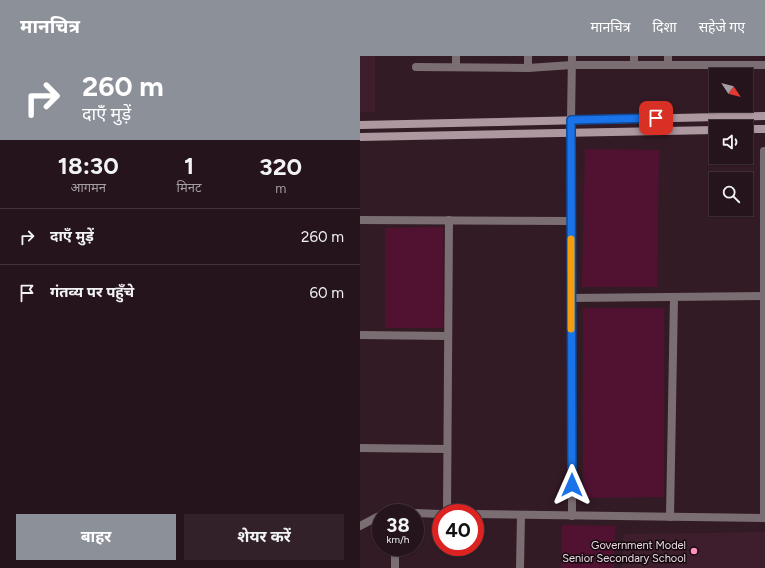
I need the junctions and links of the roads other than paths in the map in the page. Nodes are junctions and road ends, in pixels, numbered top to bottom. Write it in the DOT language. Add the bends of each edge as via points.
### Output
graph roads {
  1 [pos="456,56"];
  2 [pos="528,56"];
  3 [pos="572,56"];
  4 [pos="634,56"];
  5 [pos="668,56"];
  6 [pos="719,56"];
  7 [pos="572,65"];
  8 [pos="634,65"];
  9 [pos="668,65"];
  10 [pos="719,65"];
  11 [pos="765,65"];
  12 [pos="416,67"];
  13 [pos="456,68"];
  14 [pos="528,68"];
  15 [pos="765,116"];
  16 [pos="571,120"];
  17 [pos="360,125"];
  18 [pos="753,129"];
  19 [pos="765,129"];
  20 [pos="709,130"];
  21 [pos="570,133"];
  22 [pos="360,137"];
  23 [pos="764,151"];
  24 [pos="764,193"];
  25 [pos="360,220"];
  26 [pos="449,220"];
  27 [pos="571,221"];
  28 [pos="764,296"];
  29 [pos="571,298"];
  30 [pos="674,298"];
  31 [pos="360,335"];
  32 [pos="448,336"];
  33 [pos="764,384"];
  34 [pos="360,448"];
  35 [pos="447,449"];
  36 [pos="765,483"];
  37 [pos="447,504"];
  38 [pos="484,514"];
  39 [pos="521,515"];
  40 [pos="572,516"];
  41 [pos="670,518"];
  42 [pos="765,518"];
  43 [pos="372,520"];
  44 [pos="360,526"];
  45 [pos="395,556"];
  46 [pos="395,568"];
  47 [pos="520,568"];
  1 -- 13 [label="street"];
  2 -- 14 [label="street"];
  3 -- 7 [label="street"];
  4 -- 8 [label="street"];
  5 -- 9 [label="street"];
  6 -- 10 [label="street"];
  7 -- 8 [label="street"];
  7 -- 14 [label="street"];
  7 -- 16 [label="street"];
  8 -- 9 [label="street"];
  9 -- 10 [label="street"];
  10 -- 11 [label="street"];
  12 -- 13 [label="street"];
  13 -- 14 [label="street"];
  15 -- 16 [label="main road"];
  16 -- 17 [label="main road"];
  16 -- 21 [label="street"];
  18 -- 19 [label="main road"];
  20 -- 21 [label="main road"];
  21 -- 22 [label="main road"];
  21 -- 27 [label="street"];
  23 -- 24 [label="street"];
  24 -- 28 [label="street"];
  25 -- 26 [label="street"];
  26 -- 27 [label="street"];
  26 -- 32 [label="street"];
  27 -- 29 [label="street"];
  28 -- 30 [label="street"];
  28 -- 33 [label="street"];
  29 -- 30 [label="street"];
  29 -- 40 [label="street"];
  30 -- 41 [label="street"];
  31 -- 32 [label="street"];
  32 -- 35 [label="street"];
  33 -- 36 [label="street"];
  34 -- 35 [label="street"];
  35 -- 37 [label="street"];
  36 -- 42 [label="street"];
  38 -- 39 [label="street"];
  39 -- 40 [label="street"];
  39 -- 47 [label="street"];
  40 -- 41 [label="street"];
  41 -- 42 [label="street"];
  43 -- 44 [label="street"];
  45 -- 46 [label="street"];
}
